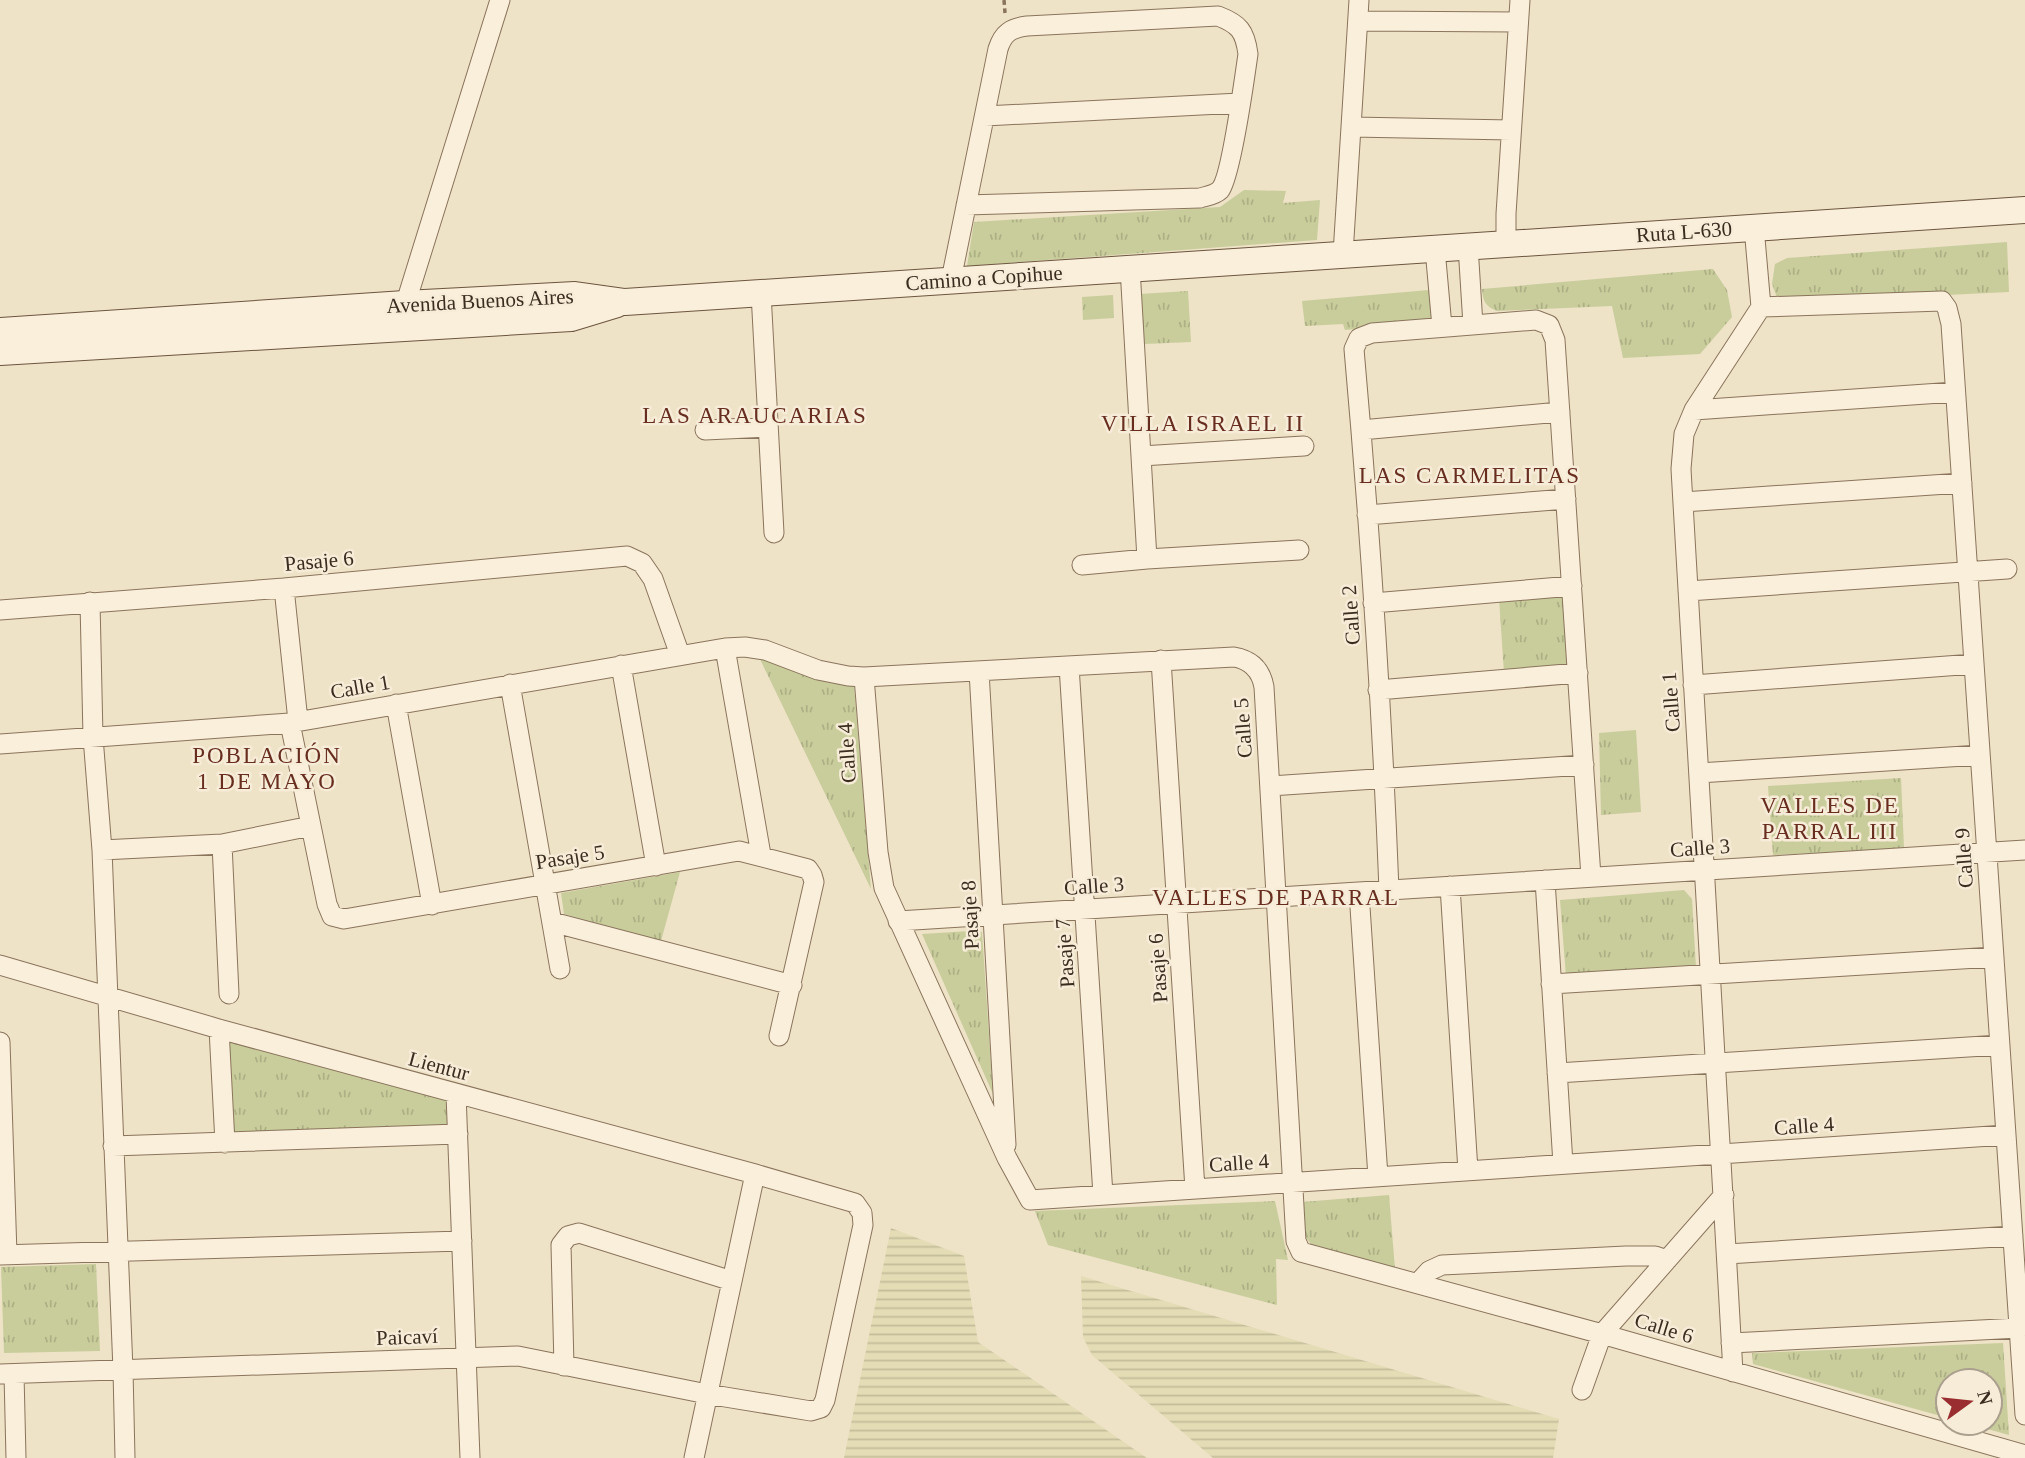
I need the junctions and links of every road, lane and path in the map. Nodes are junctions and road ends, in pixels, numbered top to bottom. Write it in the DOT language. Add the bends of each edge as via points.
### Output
graph roads {
  1 [pos="500,0"];
  2 [pos="1359,0"];
  3 [pos="1520,0"];
  4 [pos="1358,21"];
  5 [pos="1518,22"];
  6 [pos="1240,103"];
  7 [pos="985,116"];
  8 [pos="1352,127"];
  9 [pos="1511,130"];
  10 [pos="966,205"];
  11 [pos="2025,210"];
  12 [pos="1754,227"];
  13 [pos="1506,244"];
  14 [pos="1468,246"];
  15 [pos="1435,248"];
  16 [pos="1343,254"];
  17 [pos="1130,268"];
  18 [pos="951,280"];
  19 [pos="761,293"];
  20 [pos="625,302"];
  21 [pos="405,304"];
  22 [pos="1761,307"];
  23 [pos="1473,325"];
  24 [pos="1442,327"];
  25 [pos="397,329"];
  26 [pos="0,331"];
  27 [pos="0,352"];
  28 [pos="1955,391"];
  29 [pos="1694,410"];
  30 [pos="1559,412"];
  31 [pos="768,427"];
  32 [pos="705,430"];
  33 [pos="1361,430"];
  34 [pos="1304,446"];
  35 [pos="1141,456"];
  36 [pos="1962,483"];
  37 [pos="1566,499"];
  38 [pos="1683,502"];
  39 [pos="1367,515"];
  40 [pos="774,533"];
  41 [pos="1298,550"];
  42 [pos="1147,559"];
  43 [pos="1082,565"];
  44 [pos="2007,569"];
  45 [pos="1968,571"];
  46 [pos="1572,586"];
  47 [pos="285,588"];
  48 [pos="1688,591"];
  49 [pos="90,602"];
  50 [pos="1373,603"];
  51 [pos="0,610"];
  52 [pos="725,648"];
  53 [pos="680,655"];
  54 [pos="1161,660"];
  55 [pos="1974,664"];
  56 [pos="621,665"];
  57 [pos="1069,666"];
  58 [pos="979,671"];
  59 [pos="1577,673"];
  60 [pos="864,677"];
  61 [pos="510,684"];
  62 [pos="1693,685"];
  63 [pos="1378,690"];
  64 [pos="396,704"];
  65 [pos="294,722"];
  66 [pos="93,737"];
  67 [pos="0,744"];
  68 [pos="1980,755"];
  69 [pos="1584,765"];
  70 [pos="1699,773"];
  71 [pos="1385,779"];
  72 [pos="1270,786"];
  73 [pos="311,826"];
  74 [pos="222,844"];
  75 [pos="102,850"];
  76 [pos="2025,850"];
  77 [pos="1986,852"];
  78 [pos="761,856"];
  79 [pos="656,866"];
  80 [pos="1704,870"];
  81 [pos="1591,877"];
  82 [pos="1545,880"];
  83 [pos="545,884"];
  84 [pos="1450,886"];
  85 [pos="1389,890"];
  86 [pos="1359,892"];
  87 [pos="1276,897"];
  88 [pos="1176,903"];
  89 [pos="432,905"];
  90 [pos="1084,909"];
  91 [pos="993,915"];
  92 [pos="898,921"];
  93 [pos="552,922"];
  94 [pos="1994,957"];
  95 [pos="0,965"];
  96 [pos="560,969"];
  97 [pos="1711,974"];
  98 [pos="1551,984"];
  99 [pos="792,985"];
  100 [pos="229,994"];
  101 [pos="108,997"];
  102 [pos="219,1029"];
  103 [pos="779,1036"];
  104 [pos="0,1042"];
  105 [pos="2000,1045"];
  106 [pos="1716,1063"];
  107 [pos="1557,1073"];
  108 [pos="456,1094"];
  109 [pos="458,1134"];
  110 [pos="2006,1135"];
  111 [pos="225,1143"];
  112 [pos="113,1146"];
  113 [pos="1722,1154"];
  114 [pos="1007,1157"];
  115 [pos="1563,1164"];
  116 [pos="1468,1171"];
  117 [pos="755,1174"];
  118 [pos="1378,1177"];
  119 [pos="1292,1182"];
  120 [pos="1195,1189"];
  121 [pos="1103,1195"];
  122 [pos="1724,1195"];
  123 [pos="2013,1236"];
  124 [pos="462,1241"];
  125 [pos="1296,1241"];
  126 [pos="118,1251"];
  127 [pos="1727,1254"];
  128 [pos="3,1255"];
  129 [pos="1667,1260"];
  130 [pos="732,1281"];
  131 [pos="1418,1283"];
  132 [pos="2019,1328"];
  133 [pos="1602,1334"];
  134 [pos="1731,1343"];
  135 [pos="466,1357"];
  136 [pos="564,1366"];
  137 [pos="123,1370"];
  138 [pos="1733,1372"];
  139 [pos="7,1374"];
  140 [pos="1582,1390"];
  141 [pos="707,1394"];
  142 [pos="811,1411"];
  143 [pos="2025,1415"];
  144 [pos="2025,1455"];
  145 [pos="16,1458"];
  146 [pos="125,1458"];
  147 [pos="470,1458"];
  148 [pos="694,1458"];
  1 -- 21 [label="street"];
  2 -- 4 [label="street"];
  3 -- 5 [label="street"];
  4 -- 5 [label="street"];
  4 -- 8 [label="street"];
  5 -- 9 [label="street"];
  6 -- 7 [label="street"];
  6 -- 7 [label="street" via="1246,39 1233,21 1218,16 1016,27 1001,39"];
  6 -- 10 [label="street" via="1228,170 1220,189 1212,195"];
  7 -- 10 [label="street"];
  8 -- 9 [label="street"];
  8 -- 16 [label="street"];
  9 -- 13 [label="street"];
  10 -- 18 [label="street"];
  11 -- 12 [label="street, Ruta L-630"];
  12 -- 13 [label="street, Ruta L-630"];
  12 -- 22 [label="street"];
  13 -- 14 [label="street, Ruta L-630"];
  14 -- 15 [label="street, Ruta L-630"];
  14 -- 23 [label="street"];
  15 -- 16 [label="street, Ruta L-630"];
  15 -- 24 [label="street"];
  16 -- 17 [label="street, Camino a Copihue"];
  17 -- 18 [label="street, Camino a Copihue"];
  17 -- 35 [label="street"];
  18 -- 19 [label="street, Camino a Copihue"];
  19 -- 20 [label="street, Camino a Copihue"];
  19 -- 31 [label="street"];
  20 -- 21 [label="street, Avenida Buenos Aires" via="575,295"];
  20 -- 25 [label="street, Avenida Buenos Aires" via="571,318"];
  21 -- 25 [label="street"];
  21 -- 26 [label="street, Avenida Buenos Aires"];
  22 -- 28 [label="street, Calle 9" via="1942,301 1951,324"];
  22 -- 29 [label="street, Calle 1"];
  23 -- 24 [label="street"];
  23 -- 30 [label="street" via="1536,320 1549,325 1555,340"];
  24 -- 33 [label="street, Calle 2" via="1359,338 1354,349"];
  25 -- 27 [label="street, Avenida Buenos Aires"];
  28 -- 29 [label="street"];
  28 -- 36 [label="street, Calle 9"];
  29 -- 38 [label="street, Calle 1" via="1684,434"];
  30 -- 33 [label="street"];
  30 -- 37 [label="street"];
  31 -- 32 [label="street"];
  31 -- 40 [label="street"];
  33 -- 39 [label="street, Calle 2"];
  34 -- 35 [label="street"];
  35 -- 42 [label="street"];
  36 -- 38 [label="street"];
  36 -- 45 [label="street, Calle 9"];
  37 -- 39 [label="street"];
  37 -- 46 [label="street"];
  38 -- 48 [label="street, Calle 1"];
  39 -- 50 [label="street, Calle 2"];
  41 -- 42 [label="street"];
  42 -- 43 [label="street"];
  44 -- 45 [label="street"];
  45 -- 48 [label="street"];
  45 -- 55 [label="street, Calle 9"];
  46 -- 50 [label="street"];
  46 -- 59 [label="street"];
  47 -- 49 [label="street, Pasaje 6"];
  47 -- 53 [label="street, Pasaje 6" via="627,556 642,563 653,579"];
  47 -- 65 [label="street"];
  48 -- 62 [label="street, Calle 1"];
  49 -- 51 [label="street, Pasaje 6"];
  49 -- 66 [label="street"];
  50 -- 63 [label="street, Calle 2"];
  52 -- 53 [label="street, Calle 1"];
  52 -- 60 [label="street, Calle 5" via="765,650 818,670"];
  52 -- 78 [label="street"];
  53 -- 56 [label="street, Calle 1"];
  54 -- 57 [label="street, Calle 5"];
  54 -- 72 [label="street, Calle 5" via="1234,657 1255,666 1264,687"];
  54 -- 88 [label="street, Pasaje 6"];
  55 -- 62 [label="street"];
  55 -- 68 [label="street, Calle 9"];
  56 -- 61 [label="street, Calle 1"];
  56 -- 79 [label="street"];
  57 -- 58 [label="street, Calle 5"];
  57 -- 90 [label="street, Pasaje 7"];
  58 -- 60 [label="street, Calle 5"];
  58 -- 91 [label="street, Pasaje 8"];
  59 -- 63 [label="street"];
  59 -- 69 [label="street"];
  60 -- 92 [label="street, Calle 4" via="880,869"];
  61 -- 64 [label="street, Calle 1"];
  61 -- 83 [label="street"];
  62 -- 70 [label="street, Calle 1"];
  63 -- 71 [label="street, Calle 2"];
  64 -- 65 [label="street, Calle 1"];
  64 -- 89 [label="street"];
  65 -- 66 [label="street, Calle 1"];
  65 -- 73 [label="street"];
  66 -- 67 [label="street, Calle 1"];
  66 -- 75 [label="street"];
  68 -- 70 [label="street"];
  68 -- 77 [label="street, Calle 9"];
  69 -- 71 [label="street"];
  69 -- 81 [label="street"];
  70 -- 80 [label="street, Calle 1"];
  71 -- 72 [label="street"];
  71 -- 85 [label="street, Calle 2"];
  72 -- 87 [label="street, Calle 5"];
  73 -- 74 [label="street"];
  73 -- 89 [label="street, Pasaje 5" via="332,916 344,919"];
  74 -- 75 [label="street"];
  74 -- 100 [label="street"];
  75 -- 101 [label="street"];
  76 -- 77 [label="street, Calle 3"];
  77 -- 80 [label="street, Calle 3"];
  77 -- 94 [label="street, Calle 9"];
  78 -- 79 [label="street, Pasaje 5" via="739,851"];
  78 -- 99 [label="street, Pasaje 5" via="808,869 813,875"];
  79 -- 83 [label="street, Pasaje 5"];
  80 -- 81 [label="street, Calle 3"];
  80 -- 97 [label="street, Calle 1"];
  81 -- 82 [label="street, Calle 3"];
  82 -- 84 [label="street, Calle 3"];
  82 -- 98 [label="street"];
  83 -- 89 [label="street, Pasaje 5"];
  83 -- 93 [label="street"];
  84 -- 85 [label="street, Calle 3"];
  84 -- 116 [label="street"];
  85 -- 86 [label="street, Calle 3"];
  86 -- 87 [label="street, Calle 3"];
  86 -- 118 [label="street"];
  87 -- 88 [label="street, Calle 3"];
  87 -- 119 [label="street, Calle 5"];
  88 -- 90 [label="street, Calle 3"];
  88 -- 120 [label="street, Pasaje 6"];
  90 -- 91 [label="street, Calle 3"];
  90 -- 121 [label="street, Pasaje 7"];
  91 -- 92 [label="street, Calle 3"];
  91 -- 114 [label="street, Pasaje 8"];
  92 -- 114 [label="street, Calle 4"];
  93 -- 96 [label="street"];
  93 -- 99 [label="street"];
  94 -- 97 [label="street"];
  94 -- 105 [label="street, Calle 9"];
  95 -- 101 [label="street, Lientur"];
  97 -- 98 [label="street"];
  97 -- 106 [label="street, Calle 1"];
  98 -- 107 [label="street"];
  99 -- 103 [label="street"];
  101 -- 102 [label="street, Lientur"];
  101 -- 112 [label="street"];
  102 -- 108 [label="street, Lientur"];
  102 -- 111 [label="street"];
  104 -- 128 [label="street"];
  105 -- 106 [label="street"];
  105 -- 110 [label="street, Calle 9"];
  106 -- 107 [label="street"];
  106 -- 113 [label="street, Calle 1"];
  107 -- 115 [label="street"];
  108 -- 109 [label="street"];
  108 -- 117 [label="street, Lientur"];
  109 -- 111 [label="street"];
  109 -- 124 [label="street"];
  110 -- 113 [label="street, Calle 4"];
  110 -- 123 [label="street, Calle 9"];
  111 -- 112 [label="street"];
  112 -- 126 [label="street"];
  113 -- 115 [label="street, Calle 4"];
  113 -- 122 [label="street, Calle 1"];
  114 -- 121 [label="street, Calle 4" via="1030,1200"];
  115 -- 116 [label="street, Calle 4"];
  116 -- 118 [label="street, Calle 4"];
  117 -- 130 [label="street"];
  117 -- 142 [label="street, Lientur" via="855,1203 862,1213 825,1400 821,1408"];
  118 -- 119 [label="street, Calle 4"];
  119 -- 120 [label="street, Calle 4"];
  119 -- 125 [label="street, Calle 5"];
  120 -- 121 [label="street, Calle 4"];
  122 -- 127 [label="street, Calle 1"];
  122 -- 129 [label="street"];
  123 -- 127 [label="street"];
  123 -- 132 [label="street, Calle 9"];
  124 -- 126 [label="street"];
  124 -- 135 [label="street"];
  125 -- 131 [label="street, Calle 6" via="1301,1252"];
  126 -- 128 [label="street"];
  126 -- 137 [label="street"];
  127 -- 134 [label="street, Calle 1"];
  129 -- 131 [label="street" via="1626,1256 1442,1265"];
  129 -- 133 [label="street"];
  130 -- 136 [label="street" via="579,1233 568,1236 561,1245"];
  130 -- 141 [label="street"];
  131 -- 133 [label="street, Calle 6"];
  132 -- 134 [label="street"];
  132 -- 143 [label="street, Calle 9"];
  133 -- 138 [label="street, Calle 6"];
  133 -- 140 [label="street"];
  134 -- 138 [label="street, Calle 1"];
  135 -- 136 [label="street, Paicaví" via="518,1356"];
  135 -- 137 [label="street, Paicaví"];
  135 -- 147 [label="street"];
  136 -- 141 [label="street, Paicaví"];
  137 -- 139 [label="street, Paicaví"];
  137 -- 146 [label="street"];
  138 -- 144 [label="street, Calle 6"];
  139 -- 145 [label="street"];
  141 -- 142 [label="street, Paicaví"];
  141 -- 148 [label="street"];
}
